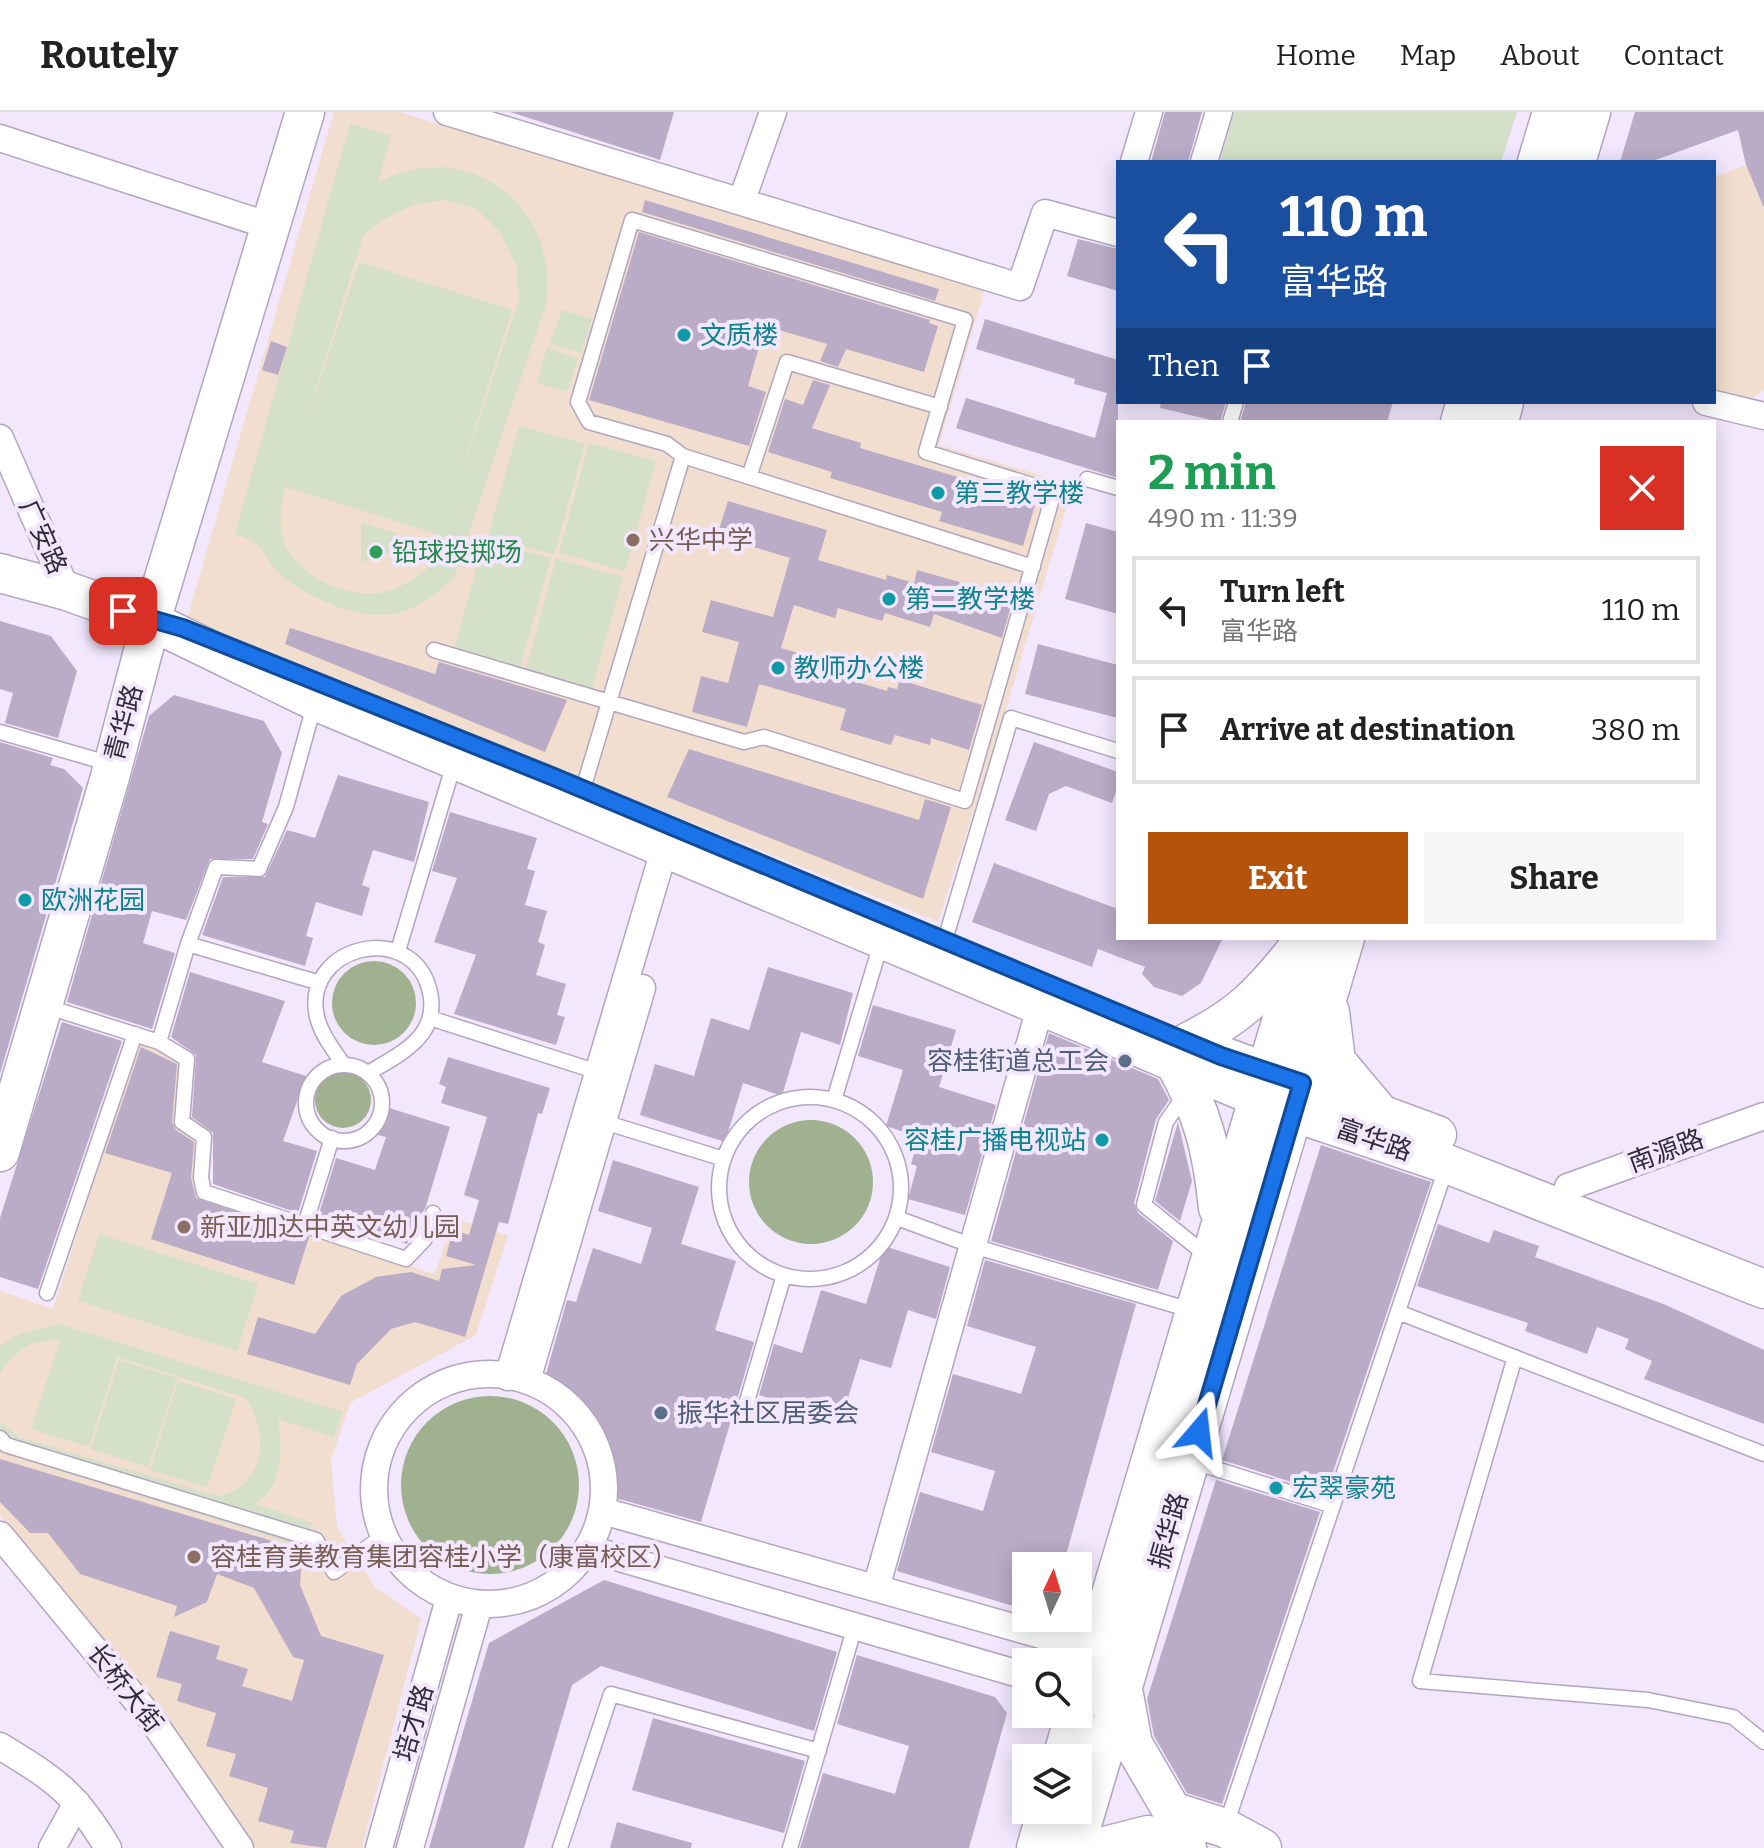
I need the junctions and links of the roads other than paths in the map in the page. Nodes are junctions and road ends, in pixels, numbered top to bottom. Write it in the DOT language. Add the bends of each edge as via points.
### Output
graph roads {
  1 [pos="305,112"];
  2 [pos="447,112"];
  3 [pos="773,112"];
  4 [pos="1149,112"];
  5 [pos="1219,112"];
  6 [pos="1552,112"];
  7 [pos="1591,112"];
  8 [pos="0,138"];
  9 [pos="1135,160"];
  10 [pos="1205,160"];
  11 [pos="1538,160"];
  12 [pos="1577,160"];
  13 [pos="742,200"];
  14 [pos="270,226"];
  15 [pos="1116,226"];
  16 [pos="1716,404"];
  17 [pos="940,407"];
  18 [pos="1760,411"];
  19 [pos="0,438"];
  20 [pos="683,456"];
  21 [pos="749,477"];
  22 [pos="1087,479"];
  23 [pos="1116,487"];
  24 [pos="1033,567"];
  25 [pos="0,573"];
  26 [pos="67,591"];
  27 [pos="151,621"];
  28 [pos="434,650"];
  29 [pos="315,701"];
  30 [pos="608,704"];
  31 [pos="0,732"];
  32 [pos="1116,750"];
  33 [pos="455,760"];
  34 [pos="113,765"];
  35 [pos="583,789"];
  36 [pos="672,850"];
  37 [pos="882,937"];
  38 [pos="945,940"];
  39 [pos="1304,940"];
  40 [pos="1305,940"];
  41 [pos="1344,940"];
  42 [pos="188,944"];
  43 [pos="398,951"];
  44 [pos="320,983"];
  45 [pos="1328,996"];
  46 [pos="1041,1004"];
  47 [pos="44,1005"];
  48 [pos="430,1018"];
  49 [pos="135,1034"];
  50 [pos="159,1042"];
  51 [pos="1184,1064"];
  52 [pos="344,1065"];
  53 [pos="598,1072"];
  54 [pos="368,1073"];
  55 [pos="1262,1084"];
  56 [pos="1298,1097"];
  57 [pos="834,1100"];
  58 [pos="1764,1116"];
  59 [pos="604,1122"];
  60 [pos="1376,1126"];
  61 [pos="332,1138"];
  62 [pos="0,1152"];
  63 [pos="724,1159"];
  64 [pos="1447,1164"];
  65 [pos="1568,1187"];
  66 [pos="1267,1202"];
  67 [pos="433,1213"];
  68 [pos="897,1218"];
  69 [pos="305,1225"];
  70 [pos="1215,1243"];
  71 [pos="973,1246"];
  72 [pos="1764,1263"];
  73 [pos="784,1275"];
  74 [pos="1764,1289"];
  75 [pos="47,1293"];
  76 [pos="1195,1312"];
  77 [pos="1398,1312"];
  78 [pos="1515,1357"];
  79 [pos="518,1378"];
  80 [pos="745,1408"];
  81 [pos="0,1438"];
  82 [pos="1764,1454"];
  83 [pos="1190,1460"];
  84 [pos="1333,1506"];
  85 [pos="603,1511"];
  86 [pos="0,1535"];
  87 [pos="383,1536"];
  88 [pos="589,1549"];
  89 [pos="876,1588"];
  90 [pos="449,1599"];
  91 [pos="479,1605"];
  92 [pos="855,1626"];
  93 [pos="1094,1650"];
  94 [pos="1092,1656"];
  95 [pos="1012,1672"];
  96 [pos="1123,1688"];
  97 [pos="1764,1742"];
  98 [pos="0,1746"];
  99 [pos="819,1751"];
  100 [pos="77,1803"];
  101 [pos="1043,1824"];
  102 [pos="1225,1828"];
  103 [pos="52,1848"];
  104 [pos="108,1848"];
  105 [pos="240,1848"];
  106 [pos="379,1848"];
  107 [pos="410,1848"];
  108 [pos="560,1848"];
  109 [pos="790,1848"];
  110 [pos="1036,1848"];
  111 [pos="1075,1848"];
  112 [pos="1097,1848"];
  113 [pos="1187,1848"];
  114 [pos="1262,1848"];
  1 -- 14 [label="street, 青华路"];
  2 -- 13 [label="street"];
  3 -- 13 [label="street"];
  4 -- 9 [label="street"];
  5 -- 10 [label="street"];
  6 -- 11 [label="street"];
  7 -- 12 [label="street"];
  8 -- 14 [label="street"];
  13 -- 15 [label="street" via="1020,287 1045,213"];
  14 -- 27 [label="street, 青华路"];
  16 -- 18 [label="street"];
  17 -- 20 [label="lane" via="965,320 632,220 578,402 589,422 667,444"];
  17 -- 21 [label="lane" via="787,362"];
  17 -- 24 [label="lane" via="926,452 1054,492"];
  19 -- 26 [label="street, 广安路"];
  20 -- 21 [label="lane"];
  20 -- 30 [label="lane"];
  21 -- 24 [label="lane"];
  22 -- 23 [label="lane"];
  24 -- 30 [label="lane" via="965,801 764,737 744,742"];
  25 -- 26 [label="street, 富华路"];
  26 -- 27 [label="street, 富华路"];
  27 -- 29 [label="street, 富华路"];
  27 -- 34 [label="street, 青华路"];
  27 -- 35 [label="street, 富华路" via="183,628"];
  28 -- 30 [label="lane"];
  29 -- 33 [label="street, 富华路"];
  29 -- 42 [label="lane" via="286,807 259,869 216,867"];
  30 -- 35 [label="lane"];
  31 -- 34 [label="lane"];
  32 -- 38 [label="lane" via="1011,718"];
  33 -- 36 [label="street, 富华路"];
  33 -- 43 [label="lane"];
  34 -- 47 [label="street, 青华路"];
  35 -- 38 [label="street, 富华路"];
  36 -- 37 [label="street, 富华路"];
  36 -- 53 [label="street"];
  36 -- 59 [label="street"];
  37 -- 46 [label="street, 富华路"];
  37 -- 57 [label="lane"];
  38 -- 51 [label="street, 富华路"];
  39 -- 51 [label="street" via="1268,986"];
  40 -- 55 [label="street, 振华路"];
  41 -- 45 [label="street, 振华路"];
  42 -- 44 [label="lane"];
  42 -- 50 [label="lane"];
  43 -- 44 [label="lane" via="360,948 336,961"];
  43 -- 48 [label="lane" via="426,979 432,998"];
  44 -- 52 [label="lane" via="317,1018"];
  45 -- 56 [label="street, 振华路"];
  45 -- 60 [label="street" via="1336,1061"];
  46 -- 51 [label="street, 富华路"];
  46 -- 71 [label="street"];
  47 -- 49 [label="lane"];
  47 -- 62 [label="street, 青华路"];
  48 -- 53 [label="lane"];
  48 -- 54 [label="lane" via="423,1036 409,1050"];
  49 -- 50 [label="lane"];
  49 -- 75 [label="lane"];
  50 -- 69 [label="lane" via="187,1059 182,1122 204,1137 204,1192"];
  51 -- 55 [label="street, 富华路"];
  51 -- 70 [label="street" via="1212,1154"];
  51 -- 70 [label="lane" via="1144,1205"];
  52 -- 54 [label="lane"];
  52 -- 61 [label="lane" via="321,1073 308,1093 309,1117"];
  53 -- 79 [label="street"];
  54 -- 61 [label="lane" via="381,1094 379,1119 362,1137"];
  55 -- 56 [label="street, 富华路"];
  55 -- 70 [label="street, 振华路"];
  56 -- 60 [label="street, 富华路"];
  56 -- 66 [label="street, 振华路"];
  57 -- 63 [label="lane" via="780,1102 736,1135"];
  57 -- 68 [label="lane" via="862,1113 883,1133 897,1159 902,1188"];
  58 -- 65 [label="street, 南源路"];
  59 -- 63 [label="lane"];
  59 -- 79 [label="street"];
  60 -- 64 [label="street, 富华路"];
  60 -- 65 [label="street, 富华路"];
  60 -- 66 [label="street" via="1313,1147"];
  61 -- 69 [label="lane"];
  63 -- 73 [label="lane" via="719,1188 723,1216 737,1242 757,1262"];
  64 -- 74 [label="street, 富华路"];
  64 -- 77 [label="lane"];
  65 -- 72 [label="street, 富华路"];
  66 -- 83 [label="street, 振华路"];
  67 -- 69 [label="lane" via="425,1239 406,1259"];
  68 -- 71 [label="lane"];
  68 -- 73 [label="lane" via="884,1242 851,1268 811,1279"];
  70 -- 76 [label="street, 振华路"];
  71 -- 76 [label="lane"];
  71 -- 89 [label="street"];
  73 -- 80 [label="lane"];
  76 -- 93 [label="street, 振华路"];
  77 -- 78 [label="lane"];
  77 -- 84 [label="lane"];
  78 -- 82 [label="lane"];
  78 -- 97 [label="lane" via="1420,1681 1648,1700 1733,1717"];
  79 -- 85 [label="street" via="556,1395 580,1418 605,1478"];
  79 -- 87 [label="street" via="487,1373 448,1381 413,1401 387,1432 373,1470 374,1510"];
  81 -- 87 [label="lane" via="6,1445 316,1540 334,1572"];
  83 -- 84 [label="lane"];
  83 -- 96 [label="street, 振华路"];
  84 -- 102 [label="lane"];
  85 -- 88 [label="street"];
  85 -- 89 [label="street"];
  86 -- 105 [label="street, 长桥大街" via="150,1717"];
  87 -- 90 [label="street" via="414,1579"];
  88 -- 91 [label="street" via="563,1579 528,1599"];
  88 -- 92 [label="street"];
  89 -- 93 [label="street"];
  90 -- 91 [label="street"];
  90 -- 106 [label="street, 培才路"];
  91 -- 107 [label="street, 培才路"];
  92 -- 95 [label="street"];
  92 -- 99 [label="lane"];
  93 -- 94 [label="street, 振华路"];
  96 -- 102 [label="street" via="1133,1744 1172,1811"];
  96 -- 111 [label="street, 振华路"];
  98 -- 100 [label="street" via="59,1782"];
  99 -- 108 [label="lane" via="611,1694"];
  99 -- 109 [label="lane"];
  100 -- 103 [label="street"];
  100 -- 104 [label="street"];
  101 -- 110 [label="street"];
  102 -- 114 [label="street"];
  112 -- 113 [label="street" via="1148,1835"];
}
